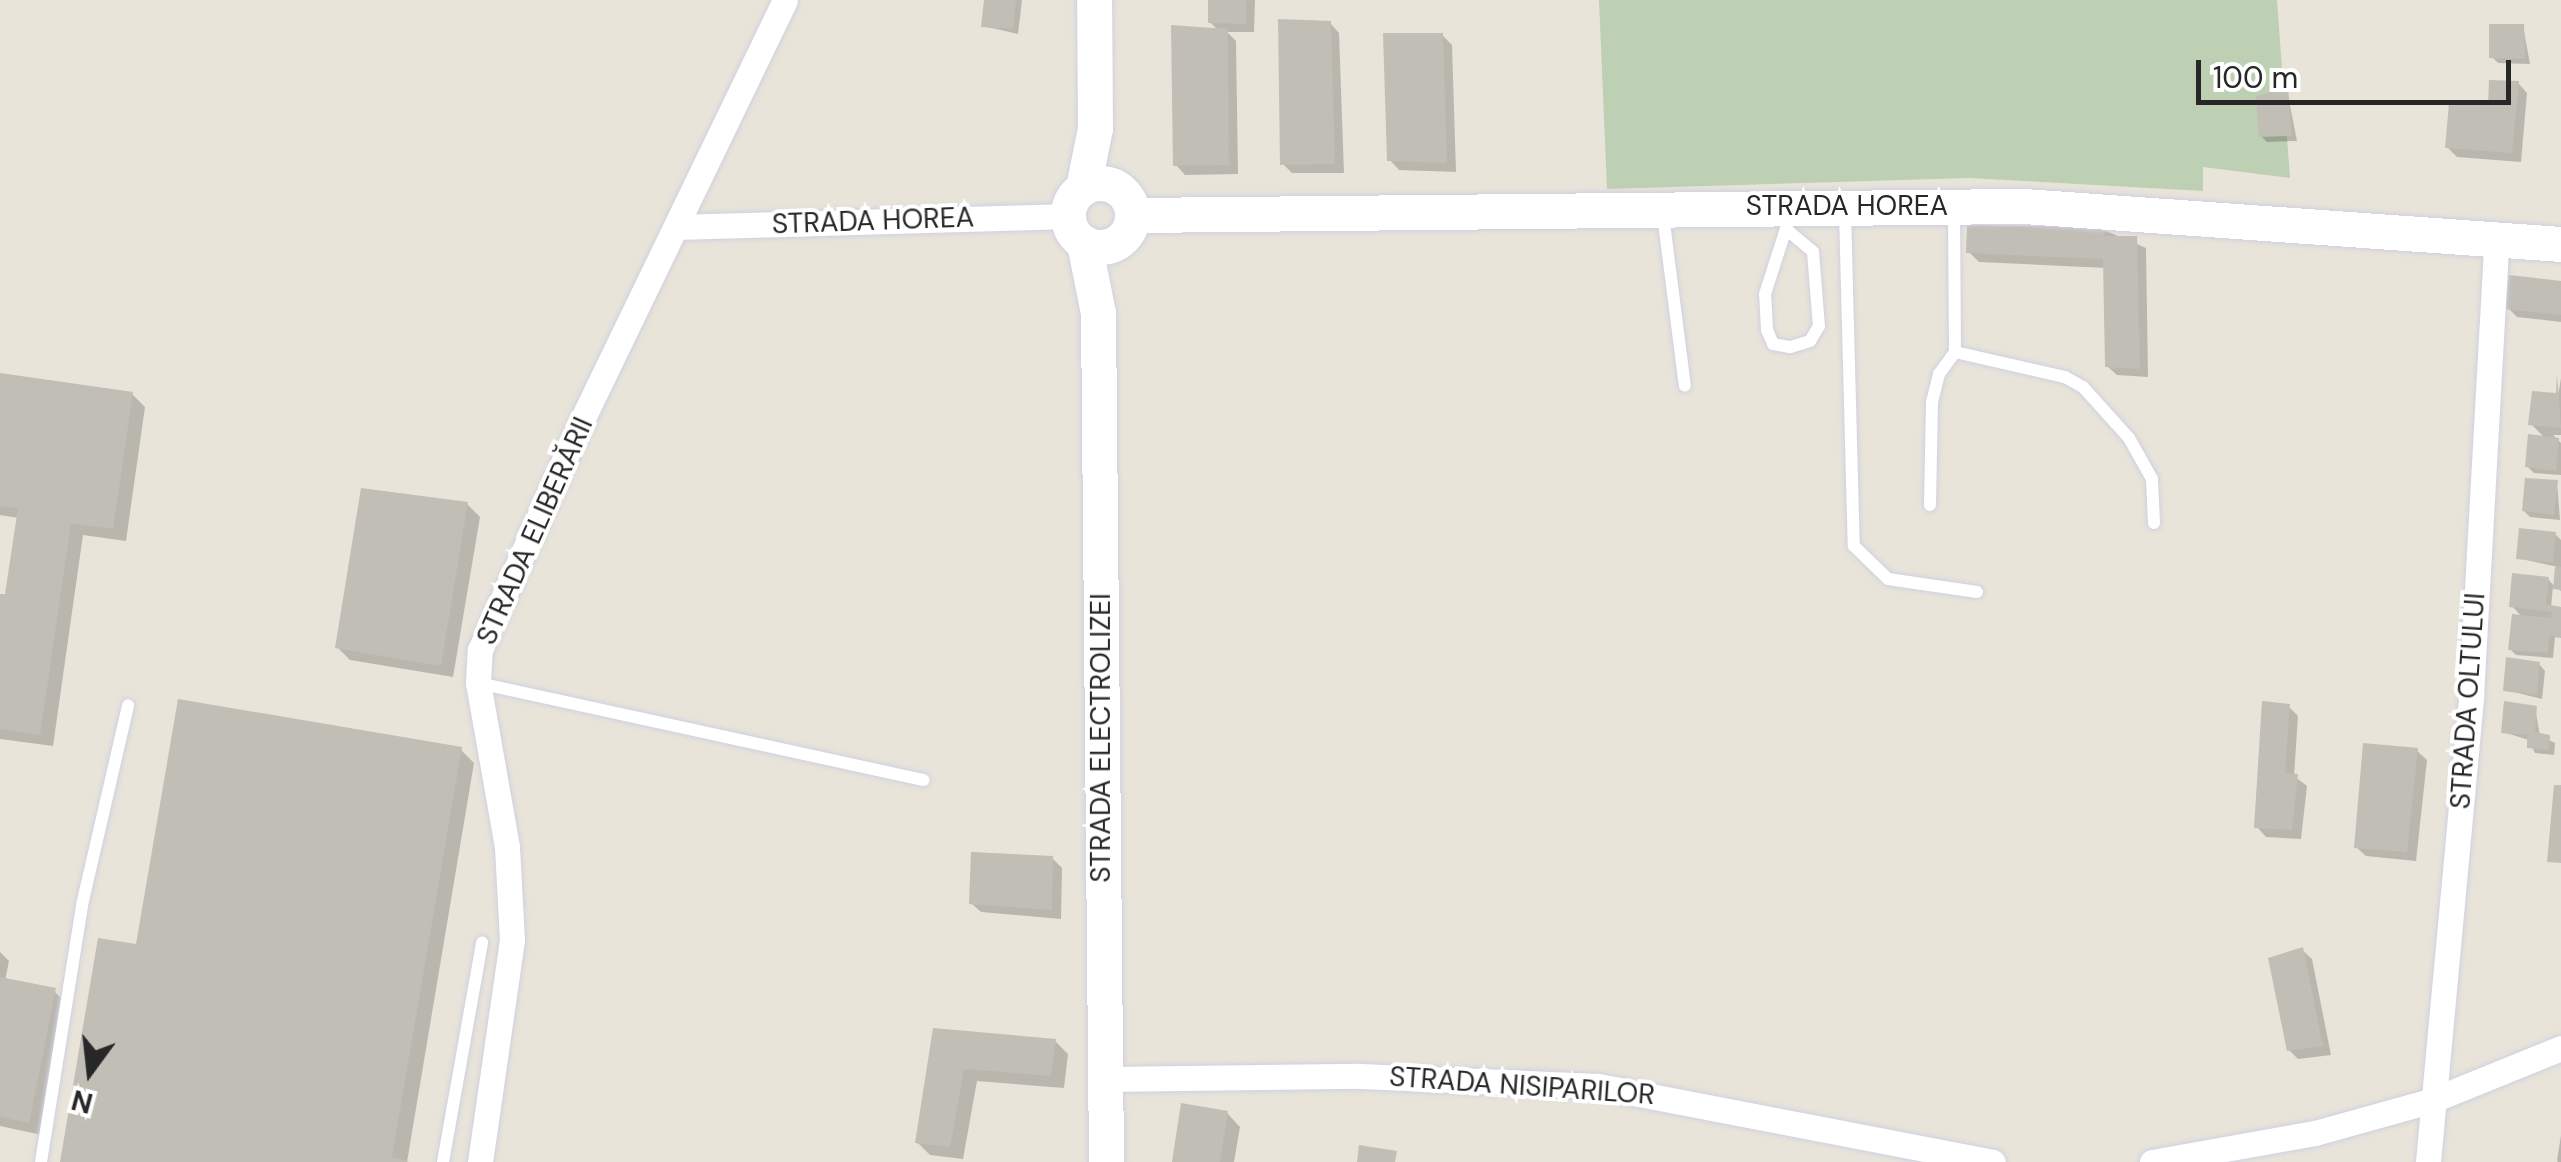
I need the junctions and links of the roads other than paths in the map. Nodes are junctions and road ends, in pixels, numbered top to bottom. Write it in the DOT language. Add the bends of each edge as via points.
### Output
graph roads {
  1 [pos="785,0"];
  2 [pos="1094,0"];
  3 [pos="1844,206"];
  4 [pos="1954,206"];
  5 [pos="1662,207"];
  6 [pos="1099,216"];
  7 [pos="1789,218"];
  8 [pos="678,227"];
  9 [pos="2498,238"];
  10 [pos="2561,244"];
  11 [pos="1955,352"];
  12 [pos="1685,386"];
  13 [pos="1930,506"];
  14 [pos="2154,523"];
  15 [pos="1977,592"];
  16 [pos="478,683"];
  17 [pos="128,704"];
  18 [pos="924,780"];
  19 [pos="482,942"];
  20 [pos="2561,1048"];
  21 [pos="1104,1079"];
  22 [pos="2433,1100"];
  23 [pos="41,1162"];
  24 [pos="442,1162"];
  25 [pos="480,1162"];
  26 [pos="1106,1162"];
  27 [pos="1993,1162"];
  28 [pos="2152,1162"];
  29 [pos="2428,1162"];
  1 -- 8 [label="street, STRADA ELIBERĂRII"];
  2 -- 6 [label="street, STRADA ELECTROLIZEI"];
  3 -- 4 [label="street, STRADA HOREA"];
  3 -- 7 [label="street, STRADA HOREA"];
  3 -- 15 [label="lane" via="1854,546 1888,579"];
  4 -- 9 [label="street, STRADA HOREA"];
  4 -- 11 [label="lane"];
  5 -- 6 [label="street, STRADA HOREA"];
  5 -- 7 [label="street, STRADA HOREA"];
  5 -- 12 [label="lane"];
  6 -- 8 [label="street, STRADA HOREA"];
  6 -- 21 [label="street, STRADA ELECTROLIZEI"];
  7 -- 7 [label="lane" via="1765,294 1773,344 1790,347 1810,341 1818,326 1813,252"];
  8 -- 16 [label="street, STRADA ELIBERĂRII" via="498,606 480,650"];
  9 -- 10 [label="street, STRADA HOREA"];
  9 -- 22 [label="street, STRADA OLTULUI" via="2470,696"];
  11 -- 13 [label="lane" via="1939,374 1932,402"];
  11 -- 14 [label="lane" via="2065,377 2082,387 2128,438 2152,478"];
  16 -- 18 [label="lane"];
  16 -- 25 [label="street, STRADA ELIBERĂRII" via="508,847 512,940"];
  17 -- 23 [label="lane" via="82,905"];
  19 -- 24 [label="lane"];
  20 -- 22 [label="street"];
  21 -- 26 [label="street, STRADA ELECTROLIZEI"];
  21 -- 27 [label="street, STRADA NISIPARILOR" via="1360,1076 1598,1086"];
  22 -- 28 [label="street" via="2254,1148"];
  22 -- 29 [label="street, STRADA OLTULUI"];
}
